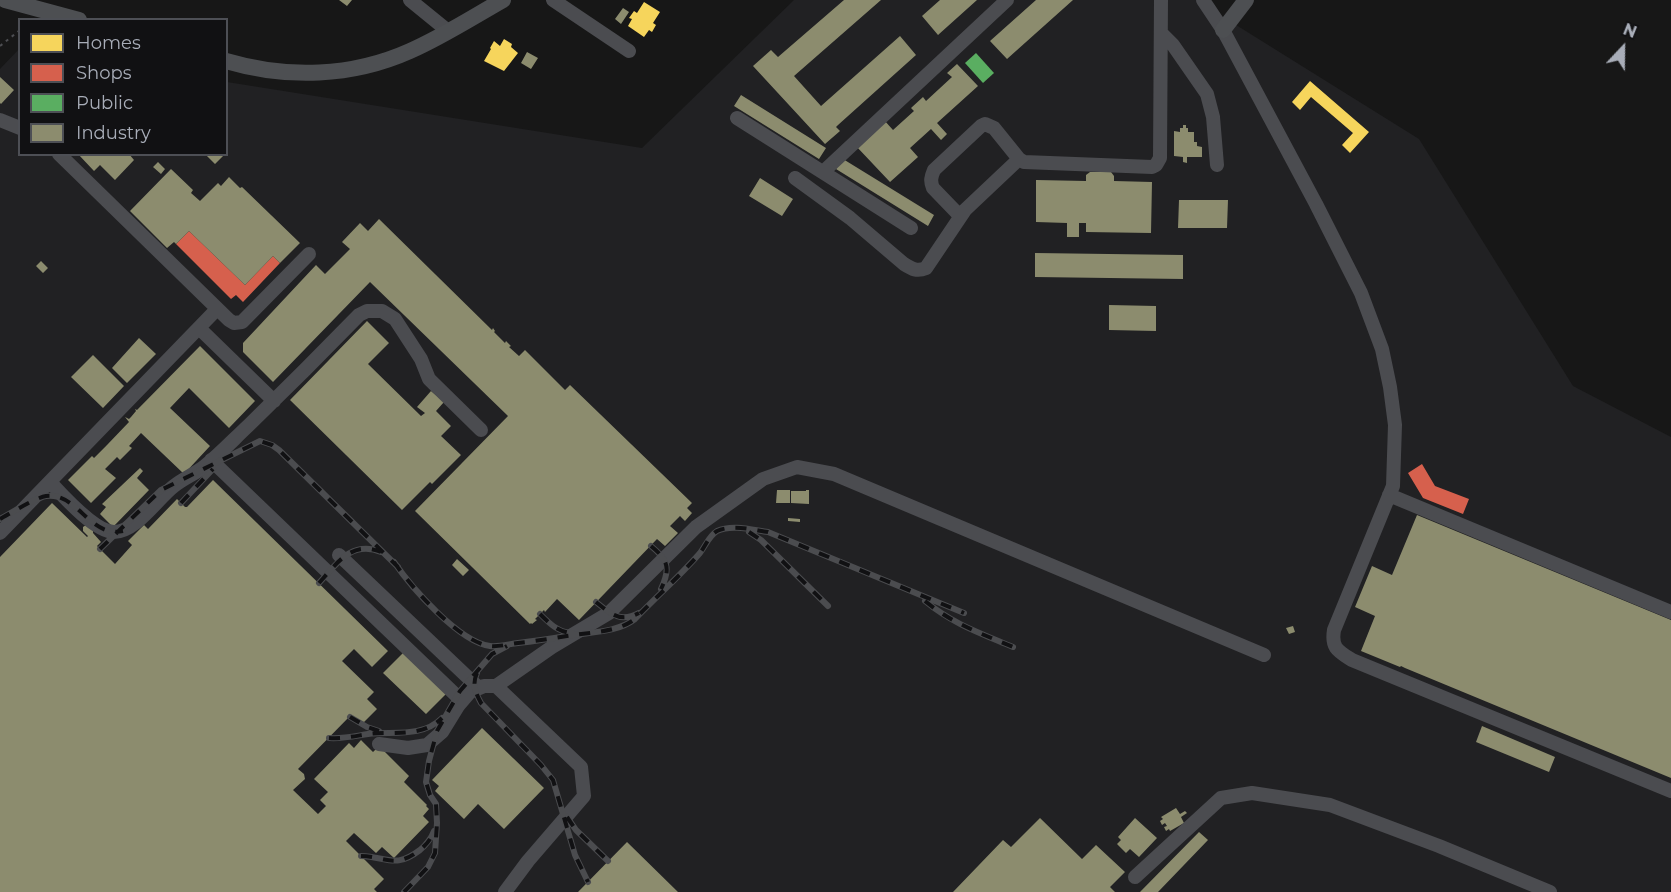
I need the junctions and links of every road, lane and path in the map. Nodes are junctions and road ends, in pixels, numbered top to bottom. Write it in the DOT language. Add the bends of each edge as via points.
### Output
graph roads {
  1 [pos="5,0"];
  2 [pos="410,0"];
  3 [pos="503,0"];
  4 [pos="554,0"];
  5 [pos="1007,0"];
  6 [pos="1161,0"];
  7 [pos="1203,0"];
  8 [pos="1246,0"];
  9 [pos="72,18"];
  10 [pos="1223,30"];
  11 [pos="448,31"];
  12 [pos="18,32"];
  13 [pos="1161,33"];
  14 [pos="0,46"];
  15 [pos="629,51"];
  16 [pos="228,61"];
  17 [pos="737,118"];
  18 [pos="0,120"];
  19 [pos="18,127"];
  20 [pos="61,156"];
  21 [pos="1019,159"];
  22 [pos="1217,165"];
  23 [pos="823,172"];
  24 [pos="795,178"];
  25 [pos="960,216"];
  26 [pos="911,228"];
  27 [pos="309,254"];
  28 [pos="217,309"];
  29 [pos="199,328"];
  30 [pos="274,401"];
  31 [pos="481,430"];
  32 [pos="212,460"];
  33 [pos="50,482"];
  34 [pos="1389,495"];
  35 [pos="0,533"];
  36 [pos="339,555"];
  37 [pos="1671,612"];
  38 [pos="1264,655"];
  39 [pos="496,686"];
  40 [pos="479,688"];
  41 [pos="462,701"];
  42 [pos="379,744"];
  43 [pos="1671,791"];
  44 [pos="1135,877"];
  45 [pos="505,892"];
  46 [pos="1550,892"];
  1 -- 9 [label="main road"];
  2 -- 11 [label="street"];
  3 -- 11 [label="main road"];
  4 -- 15 [label="street"];
  5 -- 23 [label="street"];
  6 -- 13 [label="street"];
  7 -- 10 [label="street"];
  8 -- 10 [label="main road"];
  10 -- 34 [label="street" via="1361,293 1382,348 1395,425 1393,486"];
  11 -- 16 [label="main road" via="410,51 368,66 335,72 283,72"];
  12 -- 14 [label="path"];
  13 -- 21 [label="street" via="1160,158 1156,165 1027,163"];
  13 -- 22 [label="street" via="1207,94"];
  17 -- 23 [label="street"];
  18 -- 19 [label="street"];
  20 -- 28 [label="street"];
  21 -- 25 [label="street"];
  21 -- 25 [label="street" via="994,128 986,124 934,170 933,188"];
  23 -- 26 [label="street"];
  24 -- 25 [label="street" via="912,270 926,268"];
  27 -- 28 [label="street" via="242,322 234,323"];
  28 -- 29 [label="street"];
  29 -- 30 [label="street"];
  29 -- 33 [label="street"];
  30 -- 31 [label="street" via="359,315 382,311 395,319 434,385"];
  30 -- 32 [label="street"];
  32 -- 33 [label="street" via="176,485 134,525 117,532 99,527"];
  32 -- 41 [label="street"];
  33 -- 35 [label="street"];
  34 -- 37 [label="street"];
  34 -- 43 [label="street" via="1334,630 1332,640 1337,650 1352,660"];
  36 -- 40 [label="street"];
  38 -- 39 [label="street" via="834,474 797,467 762,479 696,527 609,613"];
  39 -- 40 [label="street"];
  39 -- 45 [label="street" via="581,767 584,796"];
  40 -- 41 [label="street"];
  41 -- 42 [label="street" via="442,732 427,745 408,748"];
  44 -- 46 [label="street" via="1221,798 1252,793 1330,805"];
}
